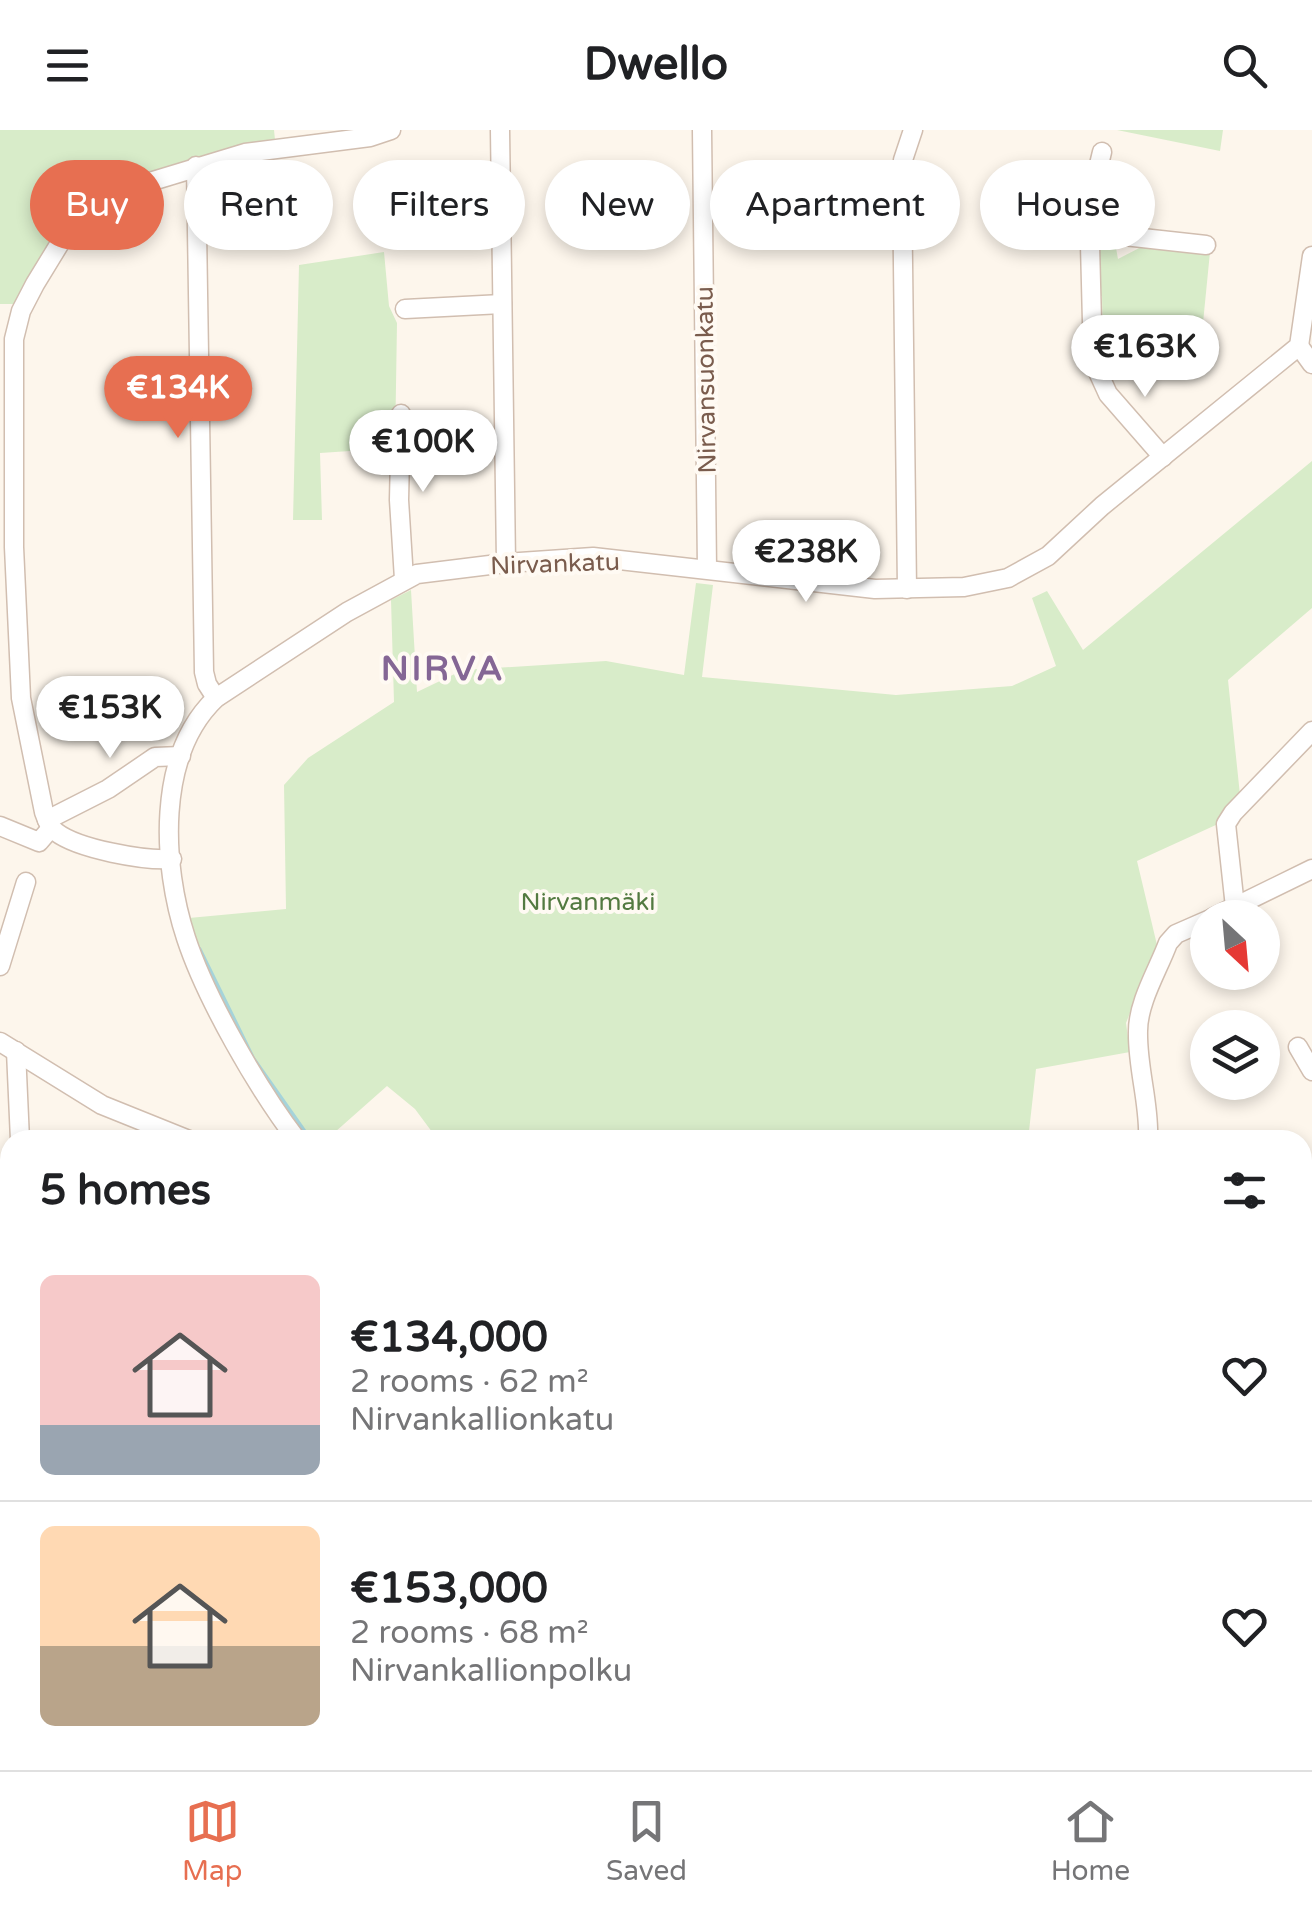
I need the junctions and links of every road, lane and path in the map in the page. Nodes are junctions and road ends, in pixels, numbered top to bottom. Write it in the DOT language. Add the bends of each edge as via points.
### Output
graph roads {
  1 [pos="391,130"];
  2 [pos="500,130"];
  3 [pos="702,130"];
  4 [pos="913,130"];
  5 [pos="299,138"];
  6 [pos="1102,152"];
  7 [pos="217,160"];
  8 [pos="1100,160"];
  9 [pos="184,170"];
  10 [pos="1155,239"];
  11 [pos="1206,244"];
  12 [pos="197,250"];
  13 [pos="1089,250"];
  14 [pos="1312,256"];
  15 [pos="502,304"];
  16 [pos="405,308"];
  17 [pos="1299,346"];
  18 [pos="1312,364"];
  19 [pos="402,414"];
  20 [pos="1162,457"];
  21 [pos="506,562"];
  22 [pos="707,569"];
  23 [pos="404,578"];
  24 [pos="907,589"];
  25 [pos="216,698"];
  26 [pos="1312,731"];
  27 [pos="181,756"];
  28 [pos="49,824"];
  29 [pos="0,826"];
  30 [pos="172,859"];
  31 [pos="1312,870"];
  32 [pos="26,882"];
  33 [pos="1234,900"];
  34 [pos="1250,900"];
  35 [pos="1190,927"];
  36 [pos="0,966"];
  37 [pos="8,1046"];
  38 [pos="1298,1047"];
  39 [pos="1312,1071"];
  40 [pos="19,1130"];
  41 [pos="164,1130"];
  42 [pos="291,1130"];
  43 [pos="1149,1130"];
  1 -- 5 [label="street" via="370,137"];
  2 -- 15 [label="street"];
  3 -- 22 [label="street, Nirvansuonkatu"];
  4 -- 24 [label="street" via="902,183"];
  5 -- 7 [label="street"];
  6 -- 8 [label="street"];
  9 -- 28 [label="street" via="86,205 51,254 15,329 19,672"];
  10 -- 11 [label="street"];
  12 -- 25 [label="street" via="204,675"];
  13 -- 20 [label="street" via="1093,361 1108,394"];
  14 -- 17 [label="street"];
  15 -- 16 [label="street"];
  15 -- 21 [label="street"];
  17 -- 18 [label="street"];
  17 -- 20 [label="street, Nirvankatu"];
  19 -- 23 [label="street"];
  20 -- 24 [label="street, Nirvankatu" via="1018,574 970,586"];
  21 -- 22 [label="street, Nirvankatu" via="593,556"];
  21 -- 23 [label="street, Nirvankatu"];
  22 -- 24 [label="street, Nirvankatu"];
  23 -- 25 [label="street, Nirvankatu"];
  25 -- 27 [label="street, Nirvankatu"];
  26 -- 33 [label="street" via="1226,824"];
  27 -- 28 [label="street" via="155,757"];
  27 -- 30 [label="street, Nirvankatu" via="170,804"];
  28 -- 29 [label="street" via="39,842"];
  28 -- 30 [label="street" via="59,835 108,852"];
  30 -- 42 [label="street, Nirvankatu" via="194,960"];
  31 -- 34 [label="street"];
  32 -- 36 [label="street"];
  35 -- 43 [label="street" via="1168,943 1140,1018"];
  37 -- 40 [label="street"];
  37 -- 41 [label="street" via="102,1105"];
  38 -- 39 [label="street"];
}
